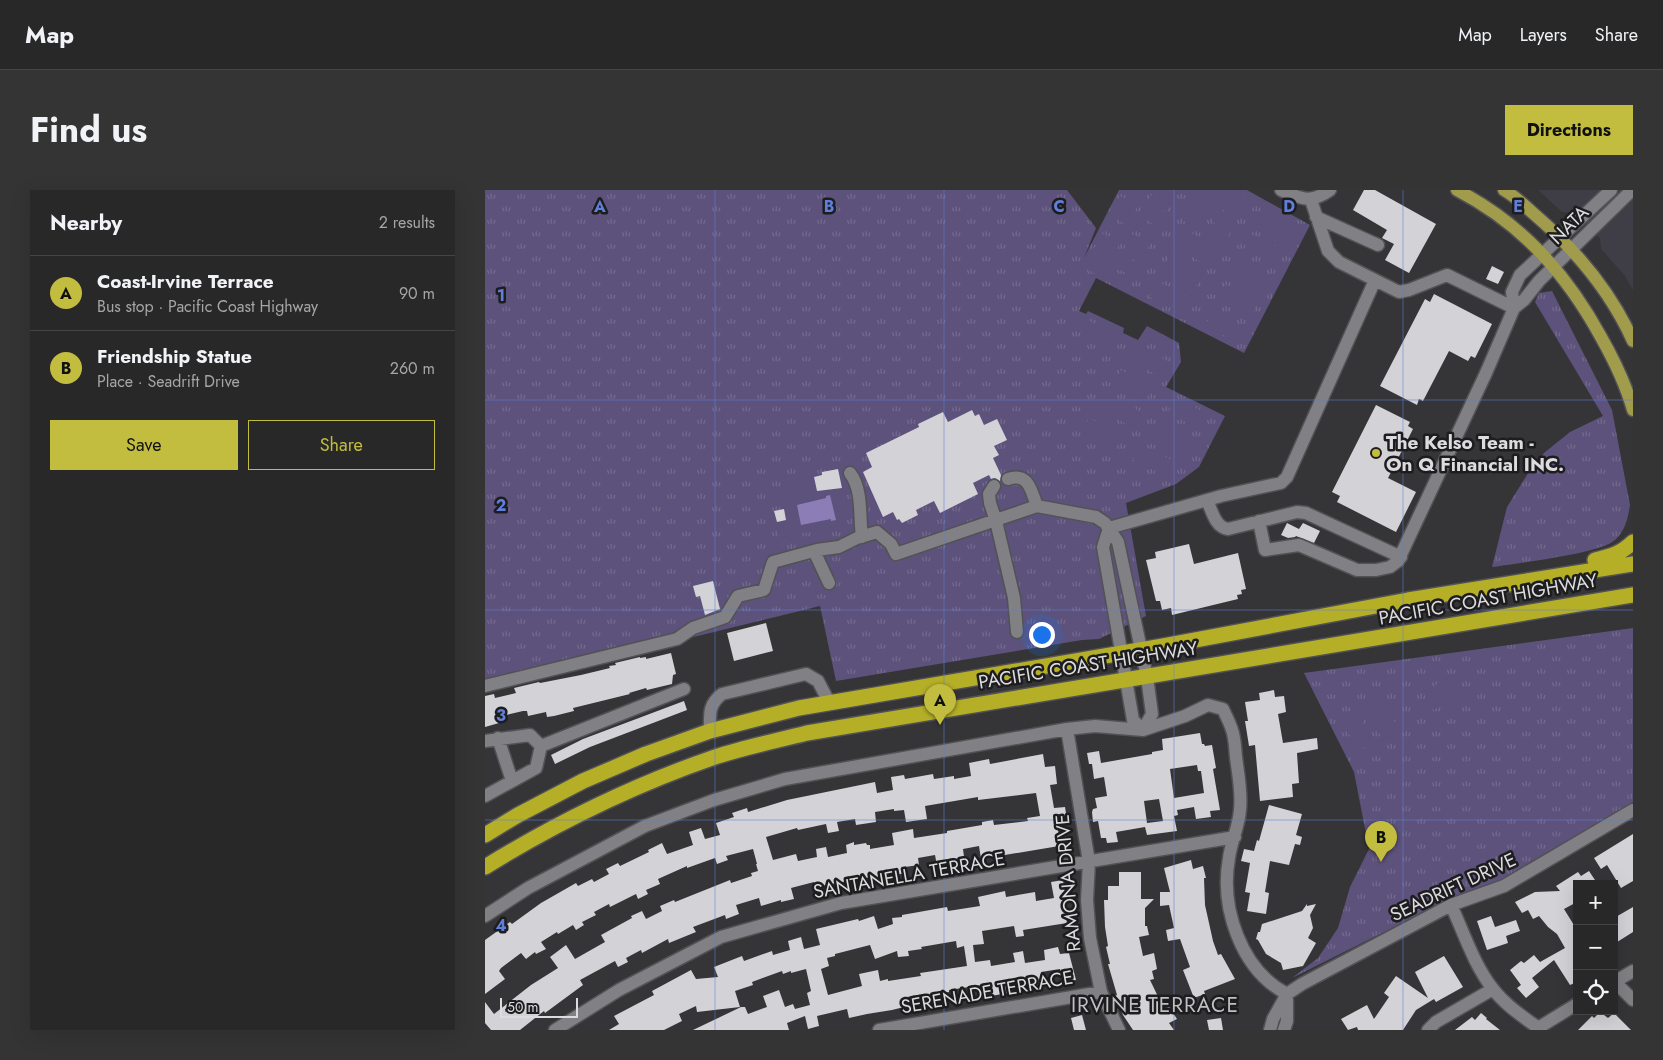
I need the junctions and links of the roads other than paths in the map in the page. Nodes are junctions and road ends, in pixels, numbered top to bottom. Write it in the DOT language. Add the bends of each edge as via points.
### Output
graph roads {
  1 [pos="1281,190"];
  2 [pos="1330,190"];
  3 [pos="1457,190"];
  4 [pos="1505,190"];
  5 [pos="1611,190"];
  6 [pos="1632,190"];
  7 [pos="1311,200"];
  8 [pos="1317,217"];
  9 [pos="1560,237"];
  10 [pos="1378,245"];
  11 [pos="1571,249"];
  12 [pos="1542,253"];
  13 [pos="1554,266"];
  14 [pos="1375,280"];
  15 [pos="1514,308"];
  16 [pos="1633,341"];
  17 [pos="1633,410"];
  18 [pos="850,473"];
  19 [pos="1008,479"];
  20 [pos="994,486"];
  21 [pos="1207,500"];
  22 [pos="1037,506"];
  23 [pos="996,521"];
  24 [pos="1259,521"];
  25 [pos="1109,528"];
  26 [pos="862,537"];
  27 [pos="1633,542"];
  28 [pos="814,550"];
  29 [pos="1401,557"];
  30 [pos="1633,564"];
  31 [pos="1564,575"];
  32 [pos="829,583"];
  33 [pos="1633,595"];
  34 [pos="1017,632"];
  35 [pos="1141,649"];
  36 [pos="1121,653"];
  37 [pos="1147,677"];
  38 [pos="1127,681"];
  39 [pos="485,686"];
  40 [pos="684,689"];
  41 [pos="829,702"];
  42 [pos="1067,729"];
  43 [pos="1143,730"];
  44 [pos="710,731"];
  45 [pos="491,739"];
  46 [pos="541,746"];
  47 [pos="512,781"];
  48 [pos="485,796"];
  49 [pos="1633,810"];
  50 [pos="485,834"];
  51 [pos="1235,837"];
  52 [pos="1089,862"];
  53 [pos="485,867"];
  54 [pos="1451,905"];
  55 [pos="485,916"];
  56 [pos="1633,971"];
  57 [pos="1618,980"];
  58 [pos="1618,985"];
  59 [pos="1493,989"];
  60 [pos="1101,992"];
  61 [pos="1287,994"];
  62 [pos="1633,1000"];
  63 [pos="1573,1007"];
  64 [pos="1539,1029"];
  65 [pos="555,1030"];
  66 [pos="879,1030"];
  67 [pos="1119,1030"];
  68 [pos="1270,1030"];
  69 [pos="1285,1030"];
  70 [pos="1428,1030"];
  1 -- 7 [label="street" via="1302,200"];
  2 -- 7 [label="street"];
  3 -- 12 [label="main road" via="1501,216"];
  4 -- 9 [label="main road"];
  5 -- 9 [label="street, NATA"];
  6 -- 11 [label="street, NATA"];
  7 -- 8 [label="street"];
  8 -- 10 [label="street"];
  8 -- 14 [label="street" via="1328,251 1339,262"];
  9 -- 11 [label="main road"];
  9 -- 12 [label="street, NATA"];
  11 -- 13 [label="street, NATA"];
  11 -- 16 [label="main road" via="1616,307"];
  12 -- 13 [label="main road"];
  12 -- 15 [label="street, NATA" via="1520,275 1512,292"];
  13 -- 15 [label="street, NATA"];
  13 -- 17 [label="main road" via="1594,324"];
  14 -- 15 [label="street" via="1399,292 1447,275"];
  14 -- 21 [label="street" via="1287,477 1281,483"];
  15 -- 29 [label="street"];
  18 -- 26 [label="street" via="855,479 859,498"];
  19 -- 22 [label="street" via="1022,478 1029,485"];
  20 -- 23 [label="street" via="989,494"];
  21 -- 24 [label="street" via="1221,528"];
  21 -- 25 [label="street"];
  22 -- 23 [label="street"];
  22 -- 25 [label="street" via="1096,516"];
  23 -- 26 [label="street" via="896,554 891,544 877,532"];
  23 -- 34 [label="street" via="1014,598"];
  24 -- 29 [label="street" via="1306,513"];
  24 -- 29 [label="street" via="1265,550 1299,545 1357,570 1390,566"];
  25 -- 35 [label="street" via="1118,542"];
  25 -- 36 [label="street" via="1103,547"];
  26 -- 28 [label="street" via="839,547"];
  27 -- 31 [label="highway" via="1613,556 1595,560"];
  28 -- 32 [label="street"];
  28 -- 39 [label="street" via="773,562 764,590 737,596 725,617 693,628 677,639"];
  30 -- 31 [label="highway, PACIFIC COAST HIGHWAY"];
  31 -- 35 [label="highway, PACIFIC COAST HIGHWAY"];
  33 -- 37 [label="highway, PACIFIC COAST HIGHWAY"];
  35 -- 36 [label="highway, PACIFIC COAST HIGHWAY"];
  35 -- 37 [label="street"];
  36 -- 38 [label="street"];
  36 -- 41 [label="highway, PACIFIC COAST HIGHWAY"];
  37 -- 38 [label="highway, PACIFIC COAST HIGHWAY"];
  37 -- 43 [label="street" via="1152,714"];
  38 -- 43 [label="street" via="1133,720"];
  38 -- 53 [label="highway, PACIFIC COAST HIGHWAY" via="807,733 716,757 597,804"];
  40 -- 46 [label="street"];
  41 -- 44 [label="highway, PACIFIC COAST HIGHWAY"];
  41 -- 44 [label="street" via="818,681 806,674 722,694 714,700 711,709"];
  42 -- 43 [label="street" via="1095,726"];
  42 -- 52 [label="street, RAMONA DRIVE"];
  42 -- 55 [label="street" via="785,779 714,800 645,826 527,888"];
  43 -- 51 [label="street" via="1208,705 1223,709 1232,730 1241,796"];
  44 -- 50 [label="highway, PACIFIC COAST HIGHWAY" via="583,781"];
  45 -- 46 [label="street" via="530,735"];
  45 -- 47 [label="street"];
  46 -- 47 [label="street" via="536,768"];
  47 -- 48 [label="street"];
  49 -- 54 [label="street, SEADRIFT DRIVE" via="1504,886"];
  51 -- 52 [label="street, SANTANELLA TERRACE"];
  51 -- 61 [label="street" via="1226,881 1233,923 1253,964 1269,982"];
  52 -- 60 [label="street, RAMONA DRIVE" via="1090,938"];
  52 -- 65 [label="street, SANTANELLA TERRACE" via="841,903 721,937 619,990"];
  54 -- 59 [label="street"];
  54 -- 61 [label="street, SEADRIFT DRIVE"];
  56 -- 57 [label="street"];
  58 -- 62 [label="street"];
  59 -- 64 [label="street" via="1513,1010"];
  59 -- 70 [label="street"];
  60 -- 66 [label="street, SERENADE TERRACE"];
  60 -- 67 [label="street, RAMONA DRIVE"];
  61 -- 68 [label="street"];
  61 -- 69 [label="street"];
  63 -- 64 [label="street"];
}
